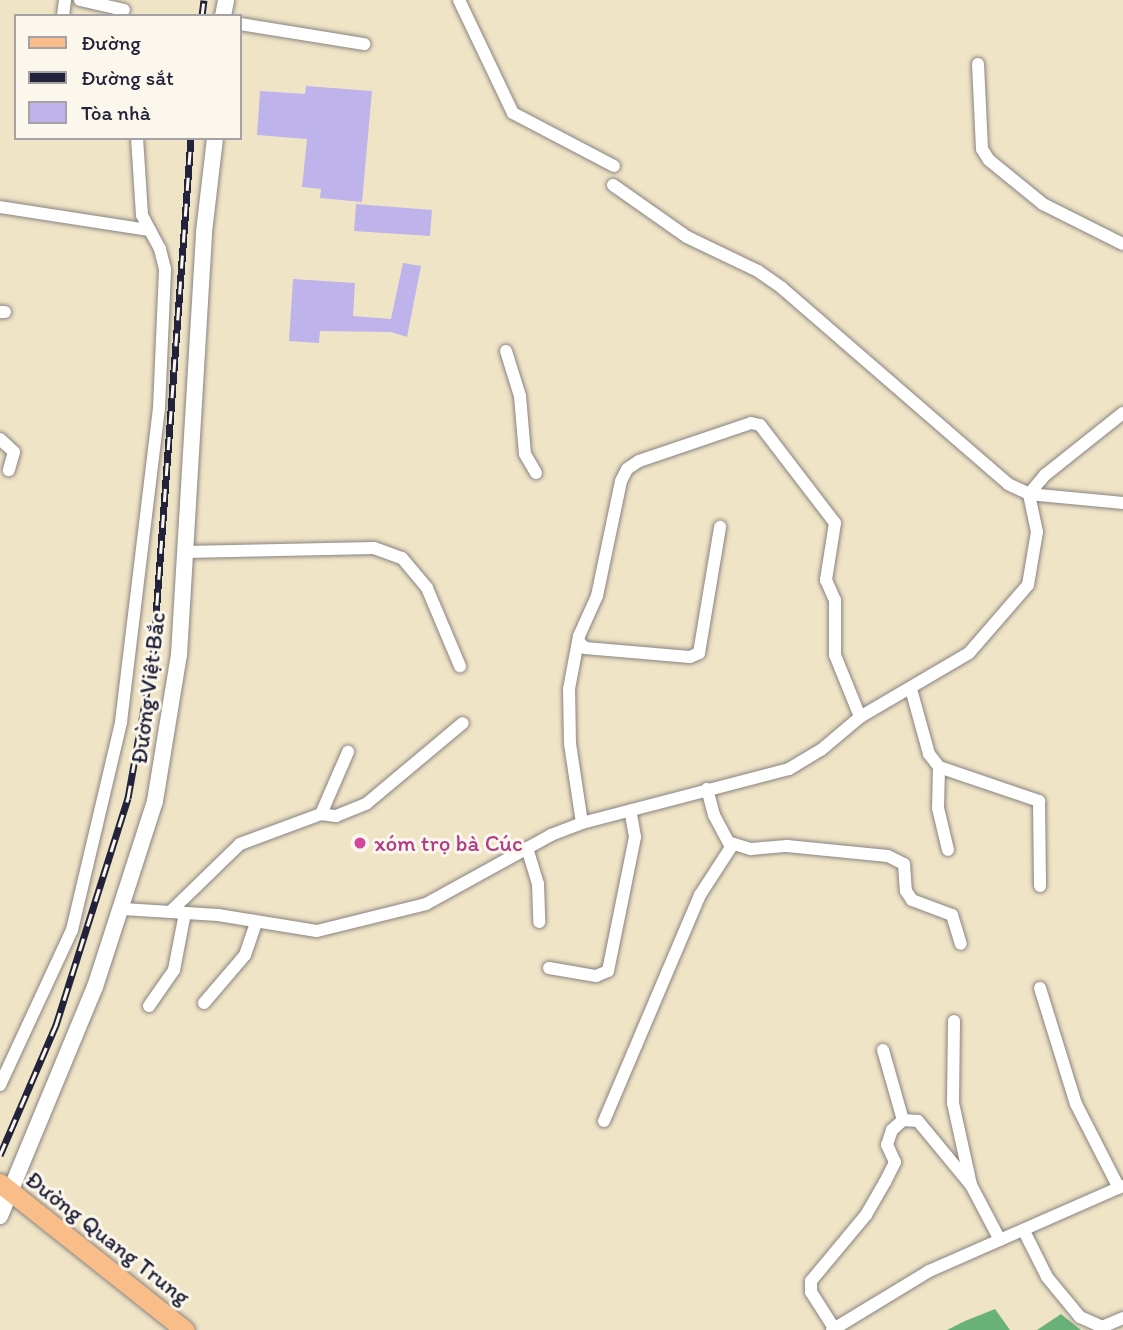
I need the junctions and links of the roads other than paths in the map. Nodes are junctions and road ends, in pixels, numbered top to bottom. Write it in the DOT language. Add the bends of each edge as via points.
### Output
graph roads {
  1 [pos="80,0"];
  2 [pos="459,0"];
  3 [pos="124,10"];
  4 [pos="242,24"];
  5 [pos="365,44"];
  6 [pos="978,64"];
  7 [pos="137,140"];
  8 [pos="215,140"];
  9 [pos="614,166"];
  10 [pos="613,185"];
  11 [pos="0,207"];
  12 [pos="148,230"];
  13 [pos="1123,244"];
  14 [pos="506,352"];
  15 [pos="1123,413"];
  16 [pos="0,439"];
  17 [pos="9,470"];
  18 [pos="536,473"];
  19 [pos="1029,494"];
  20 [pos="1123,503"];
  21 [pos="720,527"];
  22 [pos="185,552"];
  23 [pos="580,643"];
  24 [pos="460,666"];
  25 [pos="911,689"];
  26 [pos="860,717"];
  27 [pos="463,723"];
  28 [pos="348,752"];
  29 [pos="939,767"];
  30 [pos="707,789"];
  31 [pos="630,810"];
  32 [pos="321,814"];
  33 [pos="582,823"];
  34 [pos="731,843"];
  35 [pos="527,848"];
  36 [pos="948,850"];
  37 [pos="1040,886"];
  38 [pos="123,909"];
  39 [pos="170,912"];
  40 [pos="185,913"];
  41 [pos="539,922"];
  42 [pos="256,923"];
  43 [pos="961,944"];
  44 [pos="549,968"];
  45 [pos="1040,988"];
  46 [pos="204,1003"];
  47 [pos="149,1006"];
  48 [pos="954,1021"];
  49 [pos="883,1050"];
  50 [pos="0,1085"];
  51 [pos="604,1121"];
  52 [pos="903,1121"];
  53 [pos="971,1185"];
  54 [pos="1121,1187"];
  55 [pos="5,1188"];
  56 [pos="0,1216"];
  57 [pos="1024,1231"];
  58 [pos="1000,1240"];
  59 [pos="1123,1318"];
  60 [pos="833,1329"];
  61 [pos="185,1330"];
  1 -- 3 [label="street"];
  2 -- 9 [label="street" via="513,113"];
  4 -- 5 [label="street"];
  6 -- 13 [label="street" via="982,149 989,160 1043,204"];
  7 -- 12 [label="street" via="142,215"];
  8 -- 22 [label="street, Đường Việt Bắc" via="204,232"];
  10 -- 19 [label="street" via="679,232 782,288 999,476"];
  11 -- 12 [label="street"];
  12 -- 50 [label="street" via="165,269 159,408 116,758 72,930"];
  14 -- 18 [label="street" via="520,396 525,454"];
  15 -- 19 [label="street" via="1045,475"];
  16 -- 17 [label="street" via="14,452"];
  19 -- 20 [label="street"];
  19 -- 25 [label="street" via="1037,532 1028,585 970,653"];
  21 -- 23 [label="street" via="699,653 691,657 585,648"];
  22 -- 24 [label="street" via="374,548 402,558 427,588"];
  22 -- 38 [label="street, Đường Việt Bắc" via="167,734 155,800"];
  23 -- 26 [label="street" via="597,596 627,469 755,422 835,523 826,580 835,600 835,655"];
  23 -- 33 [label="street" via="568,711"];
  25 -- 26 [label="street"];
  25 -- 29 [label="street" via="929,754"];
  26 -- 30 [label="street" via="821,750 789,769"];
  27 -- 32 [label="street" via="366,804 336,816"];
  28 -- 32 [label="street"];
  29 -- 36 [label="street" via="938,808"];
  29 -- 37 [label="street" via="1039,801"];
  30 -- 31 [label="street"];
  30 -- 34 [label="street" via="718,825"];
  31 -- 33 [label="street"];
  31 -- 44 [label="street" via="635,837 608,971 596,976"];
  32 -- 39 [label="street" via="240,844"];
  33 -- 35 [label="street"];
  34 -- 43 [label="street" via="751,849 787,845 888,856 904,864 906,891 912,900 952,915"];
  34 -- 51 [label="street" via="700,895"];
  35 -- 41 [label="street" via="538,884"];
  35 -- 42 [label="street" via="426,904 317,931"];
  38 -- 39 [label="street"];
  38 -- 55 [label="street, Đường Việt Bắc"];
  39 -- 40 [label="street"];
  40 -- 42 [label="street"];
  40 -- 47 [label="street" via="174,970"];
  42 -- 46 [label="street" via="245,956"];
  45 -- 54 [label="street" via="1076,1104"];
  48 -- 53 [label="street" via="953,1103"];
  49 -- 52 [label="street"];
  52 -- 53 [label="street" via="918,1121"];
  52 -- 60 [label="street" via="887,1138 895,1162 886,1182 866,1215 811,1281 811,1292"];
  53 -- 58 [label="street"];
  54 -- 57 [label="street"];
  55 -- 56 [label="street, Đường Việt Bắc"];
  55 -- 61 [label="main road, Đường Quang Trung"];
  57 -- 58 [label="street"];
  57 -- 59 [label="street" via="1046,1277 1080,1317 1102,1327"];
  58 -- 60 [label="street" via="929,1270"];
}
